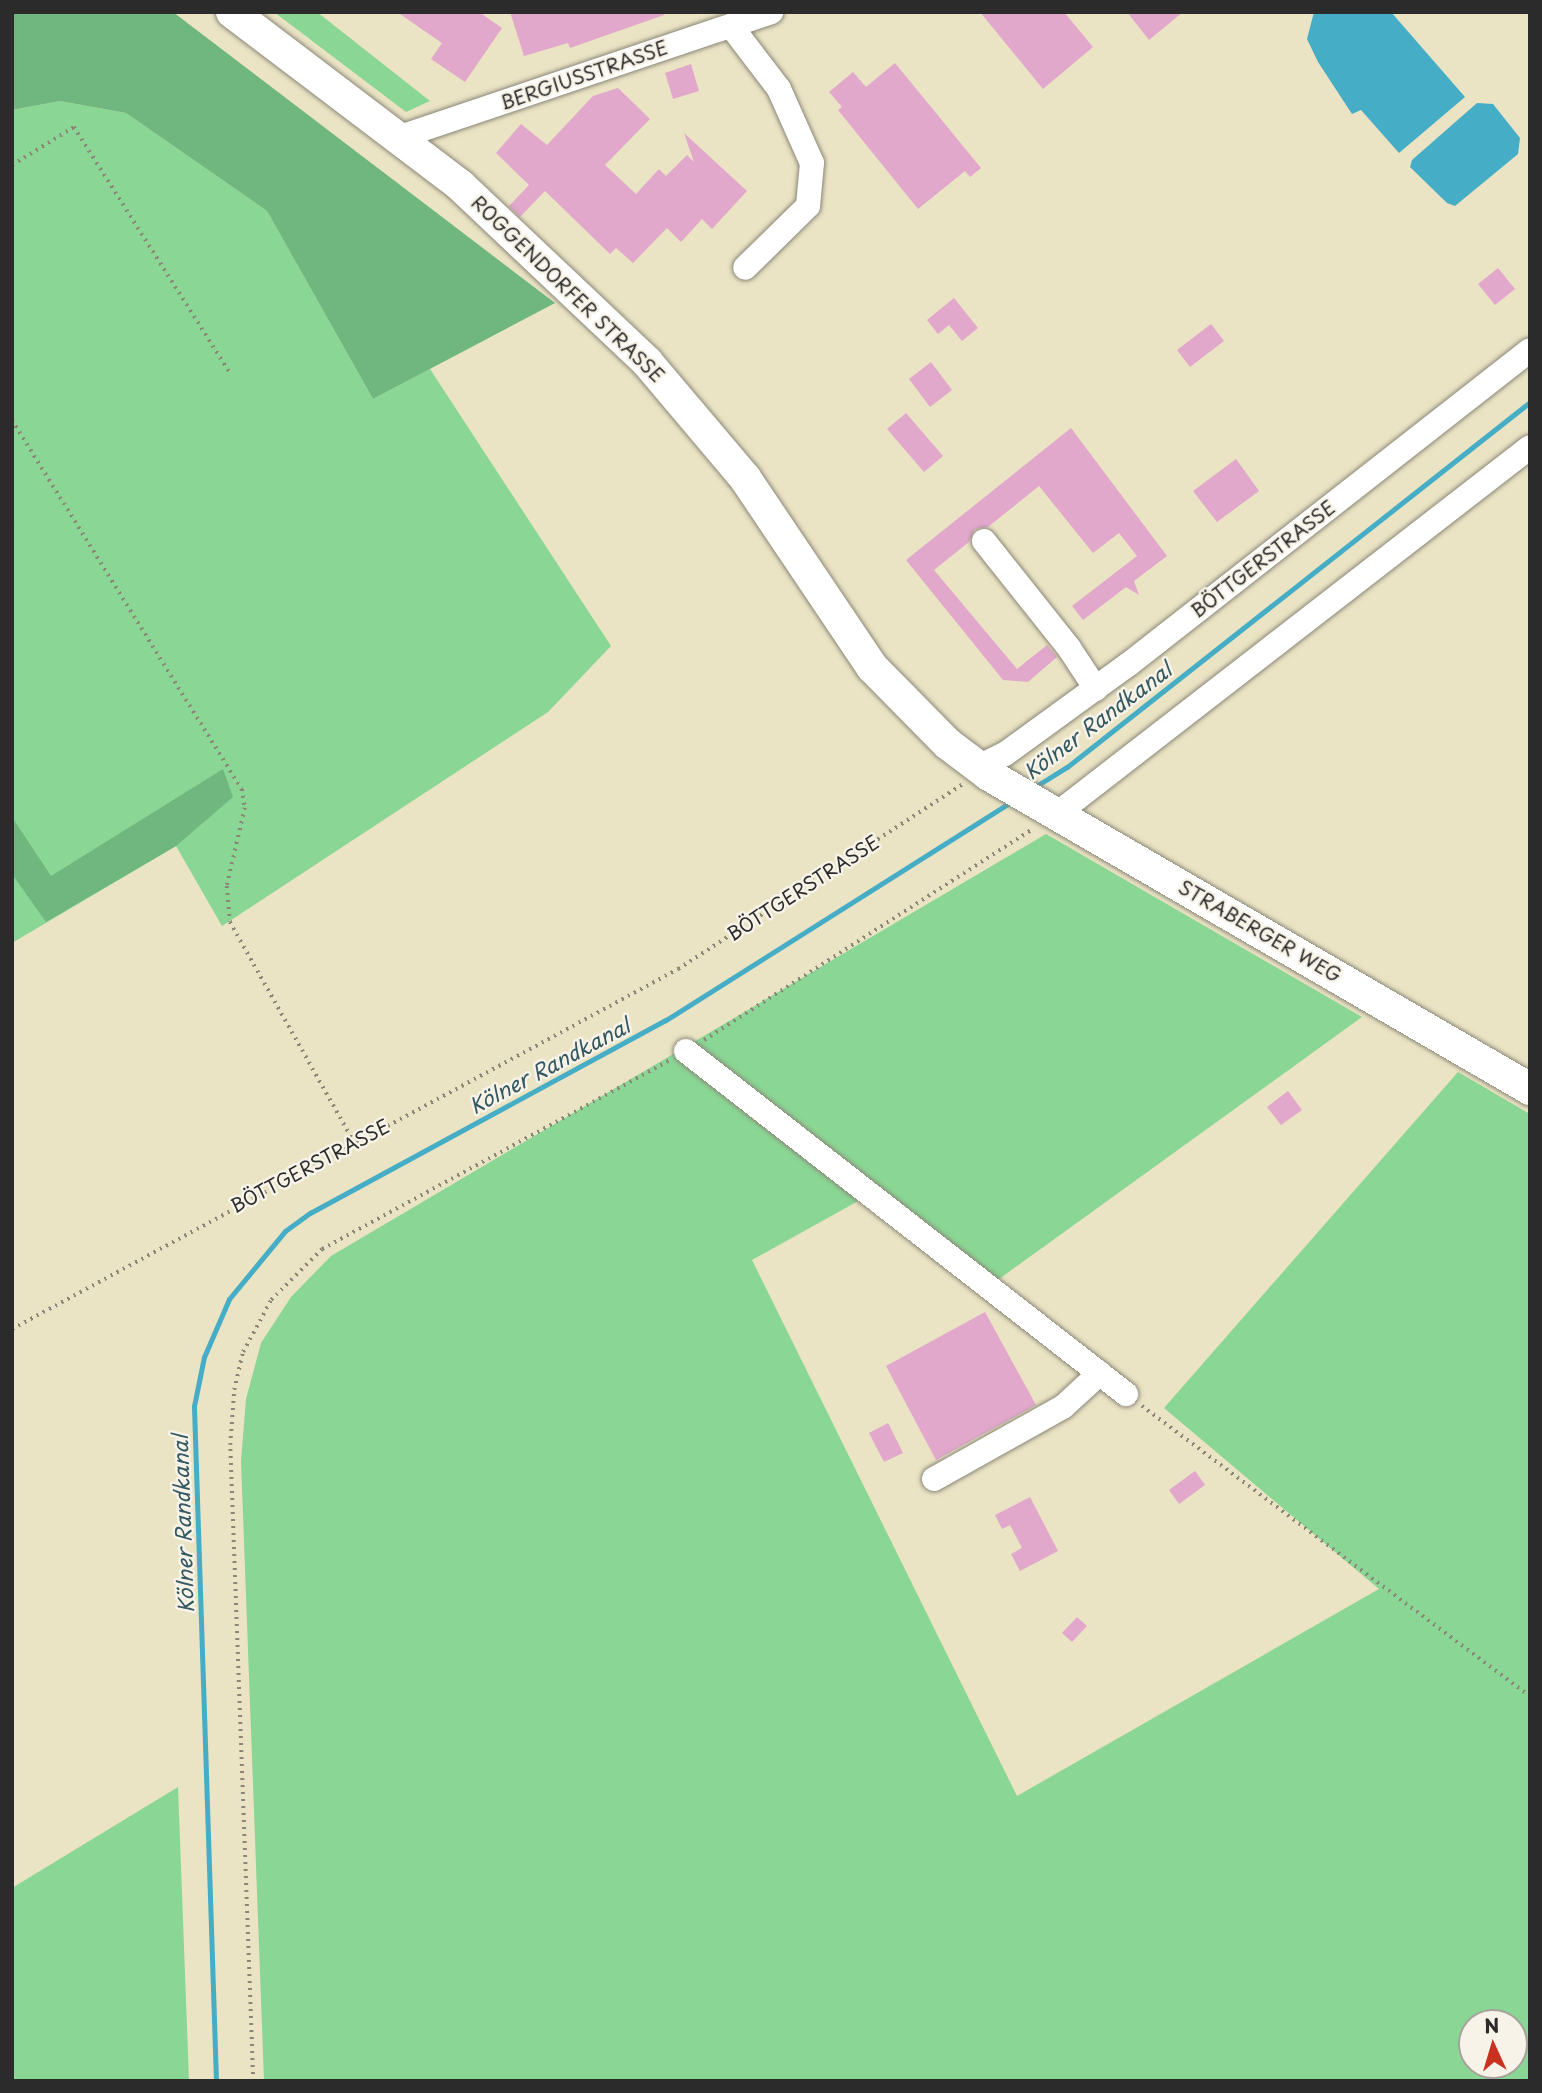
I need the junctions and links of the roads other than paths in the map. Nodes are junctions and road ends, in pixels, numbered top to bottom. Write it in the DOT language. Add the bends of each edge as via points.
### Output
graph roads {
  1 [pos="232,12"];
  2 [pos="771,12"];
  3 [pos="731,26"];
  4 [pos="397,138"];
  5 [pos="745,268"];
  6 [pos="1530,350"];
  7 [pos="1530,447"];
  8 [pos="984,541"];
  9 [pos="1096,689"];
  10 [pos="984,771"];
  11 [pos="1054,811"];
  12 [pos="686,1051"];
  13 [pos="1530,1089"];
  14 [pos="1100,1373"];
  15 [pos="1126,1394"];
  16 [pos="934,1479"];
  1 -- 4 [label="main road, ROGGENDORFER STRASSE"];
  2 -- 3 [label="street, BERGIUSSTRASSE"];
  3 -- 4 [label="street, BERGIUSSTRASSE"];
  3 -- 5 [label="street" via="779,89 812,163 808,206"];
  4 -- 10 [label="main road, ROGGENDORFER STRASSE" via="461,186 647,362 746,478 872,667 915,714"];
  6 -- 9 [label="street, BÖTTGERSTRASSE"];
  7 -- 11 [label="street"];
  8 -- 9 [label="street"];
  9 -- 10 [label="street, BÖTTGERSTRASSE"];
  10 -- 11 [label="main road, STRABERGER WEG"];
  11 -- 13 [label="main road, STRABERGER WEG"];
  12 -- 14 [label="street"];
  14 -- 15 [label="street"];
  14 -- 16 [label="street" via="1063,1407"];
}
